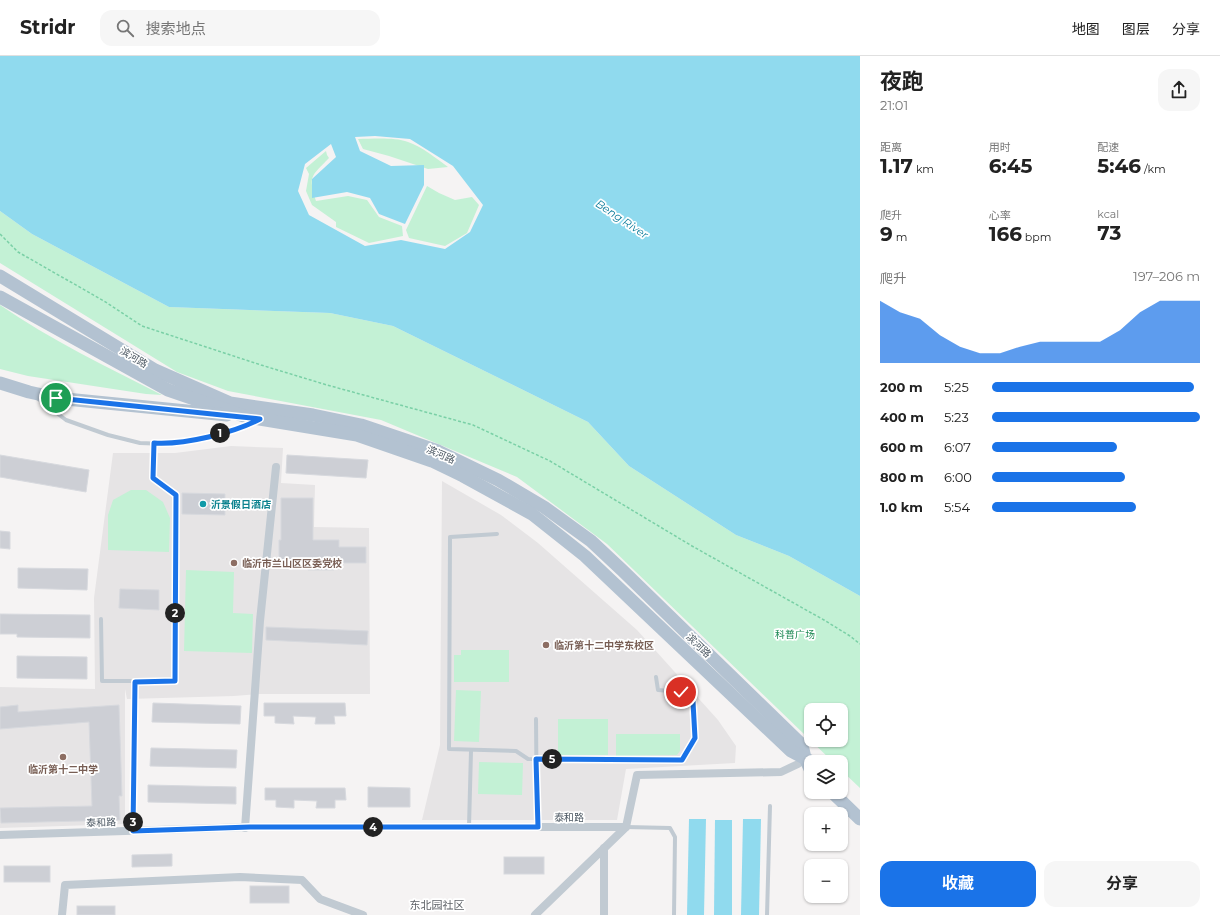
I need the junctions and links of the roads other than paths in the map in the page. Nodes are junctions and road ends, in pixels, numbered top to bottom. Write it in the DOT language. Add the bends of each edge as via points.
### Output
graph roads {
  1 [pos="1,275"];
  2 [pos="0,297"];
  3 [pos="0,383"];
  4 [pos="29,392"];
  5 [pos="253,418"];
  6 [pos="154,443"];
  7 [pos="276,467"];
  8 [pos="497,534"];
  9 [pos="101,619"];
  10 [pos="656,677"];
  11 [pos="135,682"];
  12 [pos="536,719"];
  13 [pos="471,751"];
  14 [pos="806,755"];
  15 [pos="804,758"];
  16 [pos="536,759"];
  17 [pos="804,762"];
  18 [pos="848,795"];
  19 [pos="839,799"];
  20 [pos="770,806"];
  21 [pos="860,807"];
  22 [pos="860,819"];
  23 [pos="469,827"];
  24 [pos="538,827"];
  25 [pos="626,827"];
  26 [pos="245,828"];
  27 [pos="133,831"];
  28 [pos="0,835"];
  29 [pos="604,848"];
  30 [pos="62,915"];
  31 [pos="363,915"];
  32 [pos="535,915"];
  33 [pos="604,915"];
  34 [pos="674,915"];
  35 [pos="766,915"];
  1 -- 14 [label="main road, 滨河路" via="155,370 230,403 361,425 438,451 498,480 544,507 591,542 623,571 802,745"];
  2 -- 5 [label="main road, 滨河路" via="168,390"];
  3 -- 4 [label="main road"];
  4 -- 5 [label="main road" via="56,398"];
  4 -- 6 [label="lane" via="66,420 108,435 140,443"];
  5 -- 6 [label="lane" via="252,423 212,436 166,444"];
  5 -- 15 [label="main road, 滨河路" via="357,435 432,461 532,514 585,556 791,752"];
  6 -- 11 [label="lane" via="153,478 176,495 175,681"];
  7 -- 26 [label="street" via="260,621"];
  8 -- 13 [label="lane" via="450,536 449,749"];
  9 -- 11 [label="lane" via="102,681"];
  10 -- 16 [label="lane" via="658,690 681,692 693,702 695,738 682,760"];
  11 -- 27 [label="lane"];
  12 -- 16 [label="lane"];
  13 -- 16 [label="lane" via="516,751 528,759"];
  13 -- 23 [label="lane"];
  16 -- 24 [label="lane"];
  17 -- 25 [label="street" via="781,772 637,775"];
  18 -- 21 [label="main road"];
  19 -- 22 [label="main road"];
  20 -- 35 [label="lane"];
  23 -- 24 [label="street, 泰和路"];
  23 -- 26 [label="street, 泰和路"];
  24 -- 25 [label="street, 泰和路"];
  25 -- 29 [label="street"];
  25 -- 34 [label="lane" via="670,828 675,837"];
  26 -- 27 [label="street, 泰和路"];
  27 -- 28 [label="street, 泰和路"];
  29 -- 32 [label="street"];
  29 -- 33 [label="street"];
  30 -- 31 [label="street" via="65,884 240,877 302,880 320,899"];
}
